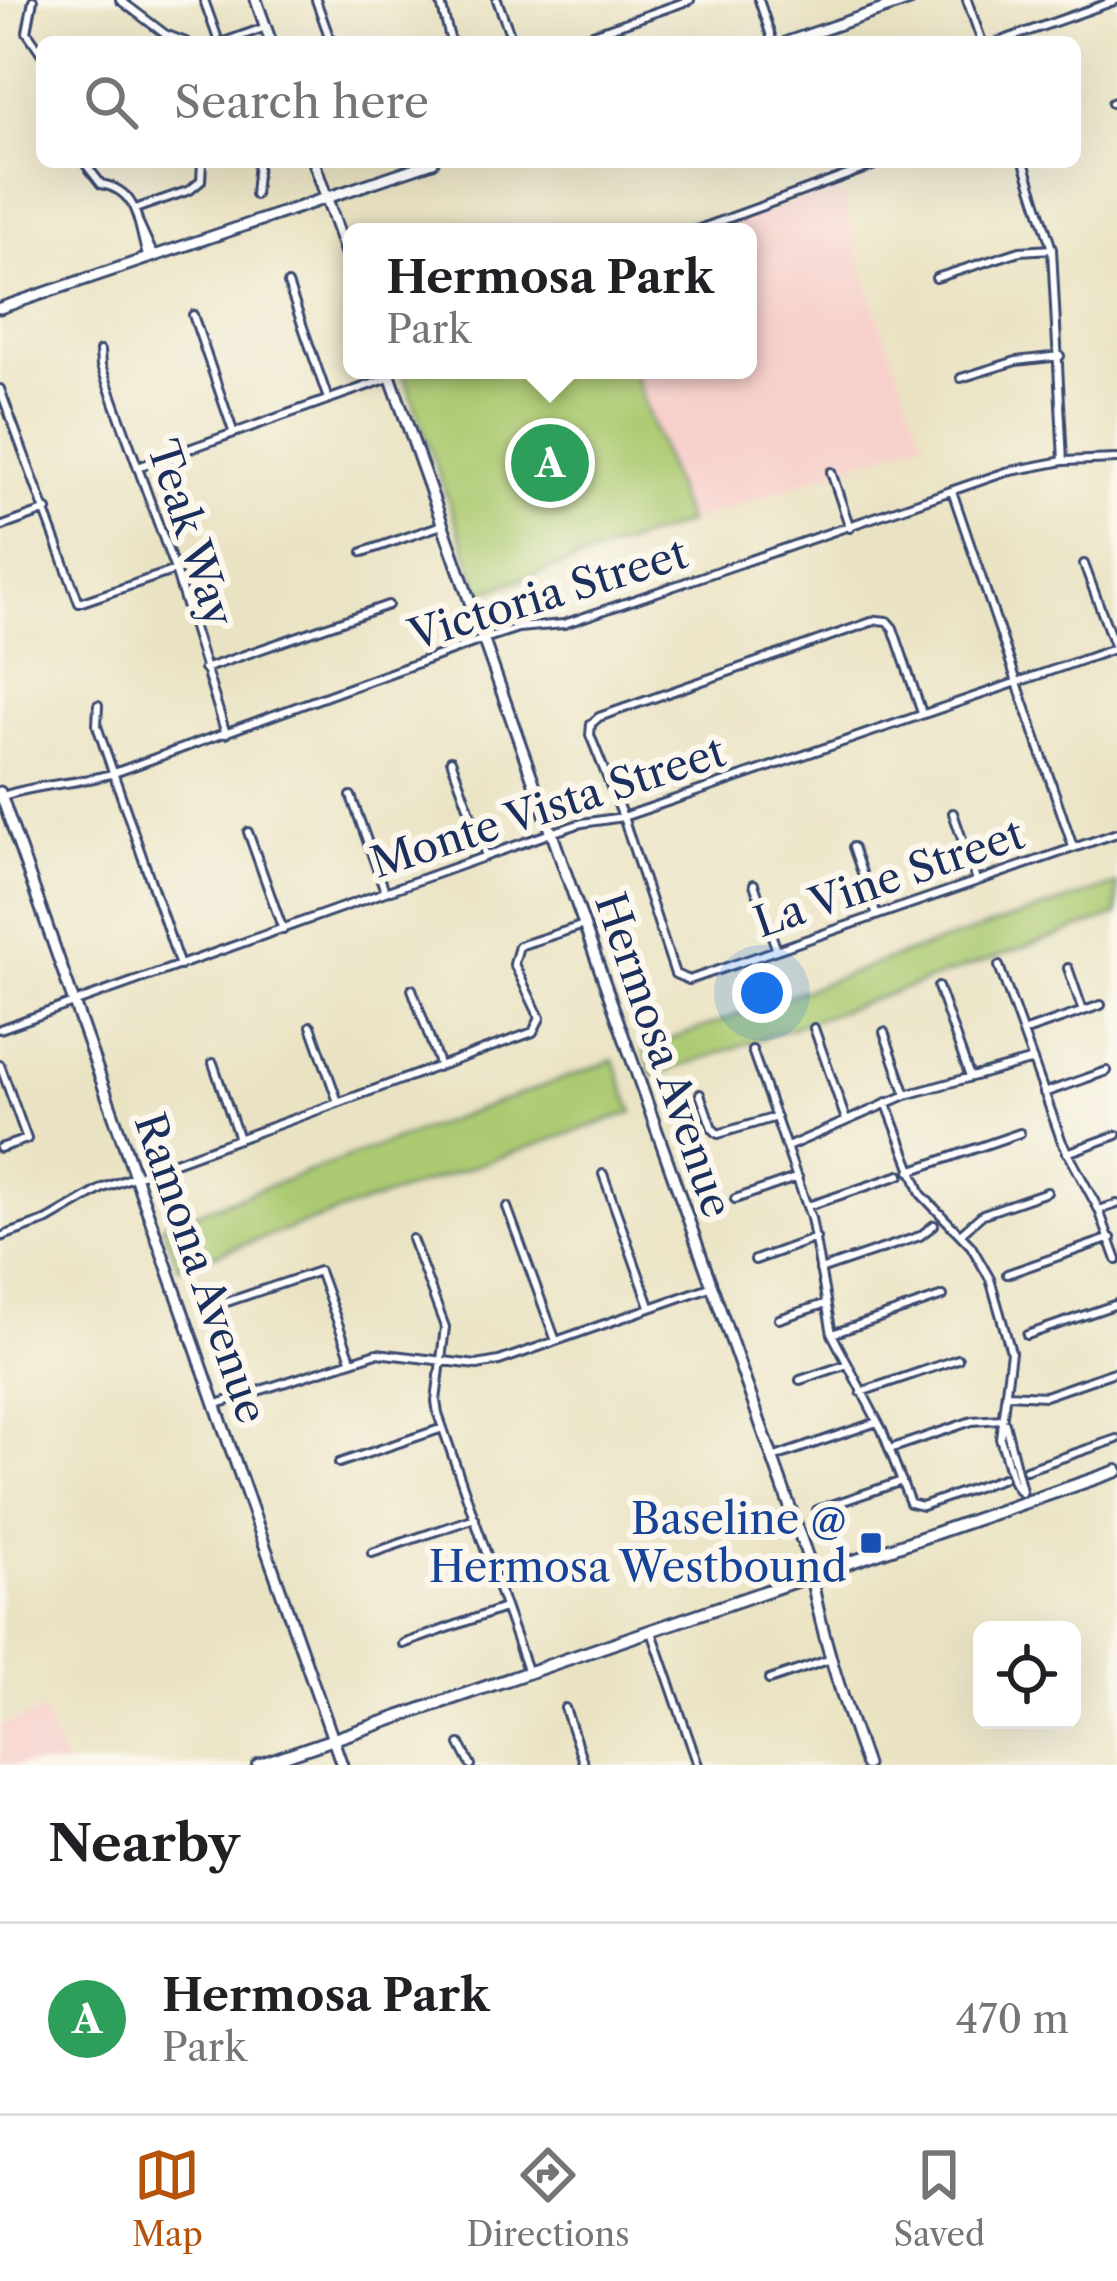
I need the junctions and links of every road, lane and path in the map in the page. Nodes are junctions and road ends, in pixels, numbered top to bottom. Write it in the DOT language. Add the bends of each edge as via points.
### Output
graph roads {
  1 [pos="33,0"];
  2 [pos="120,0"];
  3 [pos="205,0"];
  4 [pos="256,0"];
  5 [pos="440,0"];
  6 [pos="497,0"];
  7 [pos="690,0"];
  8 [pos="759,0"];
  9 [pos="910,0"];
  10 [pos="967,0"];
  11 [pos="1117,0"];
  12 [pos="317,4"];
  13 [pos="304,12"];
  14 [pos="266,27"];
  15 [pos="170,36"];
  16 [pos="220,36"];
  17 [pos="240,36"];
  18 [pos="269,36"];
  19 [pos="329,36"];
  20 [pos="450,36"];
  21 [pos="511,36"];
  22 [pos="587,36"];
  23 [pos="770,36"];
  24 [pos="805,36"];
  25 [pos="980,36"];
  26 [pos="1015,36"];
  27 [pos="36,45"];
  28 [pos="89,168"];
  29 [pos="202,168"];
  30 [pos="257,168"];
  31 [pos="316,168"];
  32 [pos="416,168"];
  33 [pos="867,168"];
  34 [pos="1026,168"];
  35 [pos="255,195"];
  36 [pos="327,199"];
  37 [pos="134,210"];
  38 [pos="716,223"];
  39 [pos="343,244"];
  40 [pos="1052,249"];
  41 [pos="151,258"];
  42 [pos="936,278"];
  43 [pos="288,284"];
  44 [pos="0,308"];
  45 [pos="193,315"];
  46 [pos="100,351"];
  47 [pos="1060,356"];
  48 [pos="961,378"];
  49 [pos="377,379"];
  50 [pos="391,379"];
  51 [pos="0,388"];
  52 [pos="328,399"];
  53 [pos="234,432"];
  54 [pos="1117,459"];
  55 [pos="1063,461"];
  56 [pos="138,467"];
  57 [pos="830,472"];
  58 [pos="952,491"];
  59 [pos="47,510"];
  60 [pos="442,525"];
  61 [pos="0,527"];
  62 [pos="850,528"];
  63 [pos="363,552"];
  64 [pos="1084,564"];
  65 [pos="175,570"];
  66 [pos="388,605"];
  67 [pos="484,640"];
  68 [pos="1116,648"];
  69 [pos="204,669"];
  70 [pos="1018,683"];
  71 [pos="98,705"];
  72 [pos="922,713"];
  73 [pos="226,734"];
  74 [pos="451,760"];
  75 [pos="114,773"];
  76 [pos="0,795"];
  77 [pos="350,796"];
  78 [pos="953,813"];
  79 [pos="623,818"];
  80 [pos="248,832"];
  81 [pos="551,832"];
  82 [pos="1117,832"];
  83 [pos="853,847"];
  84 [pos="1073,848"];
  85 [pos="486,856"];
  86 [pos="976,880"];
  87 [pos="754,884"];
  88 [pos="386,891"];
  89 [pos="876,913"];
  90 [pos="584,925"];
  91 [pos="283,930"];
  92 [pos="776,948"];
  93 [pos="180,966"];
  94 [pos="1000,966"];
  95 [pos="1068,968"];
  96 [pos="938,987"];
  97 [pos="412,989"];
  98 [pos="74,1003"];
  99 [pos="1101,1005"];
  100 [pos="1083,1012"];
  101 [pos="311,1027"];
  102 [pos="814,1028"];
  103 [pos="0,1029"];
  104 [pos="884,1032"];
  105 [pos="1023,1032"];
  106 [pos="752,1050"];
  107 [pos="1033,1060"];
  108 [pos="0,1064"];
  109 [pos="212,1064"];
  110 [pos="439,1065"];
  111 [pos="1107,1071"];
  112 [pos="970,1077"];
  113 [pos="1044,1093"];
  114 [pos="700,1094"];
  115 [pos="907,1094"];
  116 [pos="338,1102"];
  117 [pos="886,1102"];
  118 [pos="776,1117"];
  119 [pos="846,1120"];
  120 [pos="1020,1133"];
  121 [pos="1117,1136"];
  122 [pos="239,1138"];
  123 [pos="787,1147"];
  124 [pos="0,1148"];
  125 [pos="1066,1153"];
  126 [pos="910,1171"];
  127 [pos="603,1174"];
  128 [pos="900,1175"];
  129 [pos="798,1177"];
  130 [pos="134,1178"];
  131 [pos="1047,1192"];
  132 [pos="735,1198"];
  133 [pos="1117,1204"];
  134 [pos="808,1206"];
  135 [pos="507,1207"];
  136 [pos="1099,1210"];
  137 [pos="934,1225"];
  138 [pos="960,1234"];
  139 [pos="0,1237"];
  140 [pos="816,1238"];
  141 [pos="1111,1238"];
  142 [pos="412,1239"];
  143 [pos="754,1260"];
  144 [pos="1117,1260"];
  145 [pos="820,1270"];
  146 [pos="1007,1274"];
  147 [pos="710,1287"];
  148 [pos="943,1296"];
  149 [pos="220,1304"];
  150 [pos="824,1304"];
  151 [pos="1117,1304"];
  152 [pos="651,1308"];
  153 [pos="779,1319"];
  154 [pos="832,1334"];
  155 [pos="1027,1335"];
  156 [pos="556,1341"];
  157 [pos="351,1359"];
  158 [pos="958,1359"];
  159 [pos="440,1361"];
  160 [pos="845,1365"];
  161 [pos="1117,1371"];
  162 [pos="800,1380"];
  163 [pos="861,1392"];
  164 [pos="1007,1394"];
  165 [pos="214,1406"];
  166 [pos="1003,1420"];
  167 [pos="878,1421"];
  168 [pos="443,1428"];
  169 [pos="1117,1439"];
  170 [pos="890,1449"];
  171 [pos="772,1458"];
  172 [pos="339,1463"];
  173 [pos="1026,1470"];
  174 [pos="1117,1471"];
  175 [pos="1003,1478"];
  176 [pos="902,1481"];
  177 [pos="1023,1498"];
  178 [pos="817,1510"];
  179 [pos="475,1519"];
  180 [pos="372,1553"];
  181 [pos="811,1577"];
  182 [pos="505,1608"];
  183 [pos="651,1631"];
  184 [pos="403,1644"];
  185 [pos="831,1659"];
  186 [pos="528,1673"];
  187 [pos="769,1681"];
  188 [pos="565,1708"];
  189 [pos="332,1741"];
  190 [pos="460,1744"];
  191 [pos="258,1765"];
  192 [pos="342,1765"];
  193 [pos="471,1765"];
  194 [pos="584,1765"];
  195 [pos="698,1765"];
  196 [pos="866,1765"];
  1 -- 27 [label="street" via="27,32"];
  2 -- 15 [label="street"];
  3 -- 16 [label="street"];
  4 -- 14 [label="street"];
  5 -- 20 [label="street"];
  6 -- 21 [label="street"];
  7 -- 22 [label="street"];
  8 -- 23 [label="street"];
  9 -- 24 [label="street"];
  10 -- 25 [label="street"];
  11 -- 26 [label="street"];
  12 -- 13 [label="street"];
  12 -- 19 [label="street"];
  14 -- 17 [label="street"];
  14 -- 18 [label="street"];
  28 -- 37 [label="street" via="101,184 126,192"];
  29 -- 37 [label="street" via="190,190"];
  30 -- 35 [label="street"];
  31 -- 36 [label="street"];
  32 -- 36 [label="street"];
  33 -- 38 [label="street"];
  34 -- 40 [label="street"];
  36 -- 39 [label="street"];
  36 -- 41 [label="street"];
  37 -- 41 [label="street"];
  40 -- 42 [label="street"];
  40 -- 47 [label="street"];
  41 -- 44 [label="street"];
  43 -- 52 [label="street"];
  45 -- 53 [label="street"];
  46 -- 56 [label="street, Teak Way"];
  47 -- 48 [label="street"];
  47 -- 55 [label="street"];
  49 -- 52 [label="street"];
  50 -- 60 [label="street, Hermosa Avenue"];
  51 -- 59 [label="street"];
  52 -- 53 [label="street"];
  53 -- 56 [label="street"];
  54 -- 55 [label="street, Victoria Street"];
  55 -- 58 [label="street, Victoria Street"];
  56 -- 65 [label="street, Teak Way"];
  57 -- 62 [label="street"];
  58 -- 62 [label="street, Victoria Street"];
  58 -- 70 [label="street"];
  59 -- 61 [label="street"];
  59 -- 65 [label="street" via="79,603"];
  60 -- 63 [label="street"];
  60 -- 67 [label="street, Hermosa Avenue"];
  62 -- 67 [label="street, Victoria Street" via="564,624"];
  64 -- 68 [label="street"];
  65 -- 69 [label="street, Teak Way"];
  66 -- 69 [label="street"];
  67 -- 73 [label="street, Victoria Street"];
  67 -- 81 [label="street, Hermosa Avenue"];
  68 -- 70 [label="street, Monte Vista Street"];
  69 -- 73 [label="street, Teak Way"];
  70 -- 72 [label="street, Monte Vista Street"];
  70 -- 84 [label="street"];
  71 -- 75 [label="street"];
  72 -- 79 [label="street, Monte Vista Street"];
  72 -- 79 [label="street" via="893,628 877,620 599,717 590,735"];
  73 -- 75 [label="street, Victoria Street"];
  74 -- 85 [label="street"];
  75 -- 76 [label="street, Victoria Street"];
  75 -- 93 [label="street"];
  76 -- 98 [label="street, Ramona Avenue"];
  77 -- 88 [label="street"];
  78 -- 86 [label="street"];
  79 -- 81 [label="street, Monte Vista Street"];
  79 -- 92 [label="street, La Vine Street" via="681,980"];
  80 -- 91 [label="street"];
  81 -- 85 [label="street, Monte Vista Street"];
  81 -- 90 [label="street, Hermosa Avenue"];
  82 -- 84 [label="street, La Vine Street"];
  83 -- 89 [label="street"];
  84 -- 86 [label="street, La Vine Street"];
  85 -- 88 [label="street, Monte Vista Street"];
  86 -- 89 [label="street, La Vine Street"];
  87 -- 92 [label="street"];
  88 -- 91 [label="street, Monte Vista Street"];
  89 -- 92 [label="street, La Vine Street"];
  90 -- 110 [label="street" via="519,946 514,955 537,1027"];
  90 -- 147 [label="street, Hermosa Avenue"];
  91 -- 93 [label="street, Monte Vista Street"];
  93 -- 98 [label="street, Monte Vista Street"];
  94 -- 105 [label="street"];
  95 -- 100 [label="street"];
  96 -- 112 [label="street"];
  97 -- 110 [label="street"];
  98 -- 103 [label="street, Monte Vista Street"];
  98 -- 130 [label="street, Ramona Avenue"];
  99 -- 100 [label="street"];
  100 -- 105 [label="street"];
  101 -- 116 [label="street"];
  102 -- 119 [label="street"];
  104 -- 115 [label="street"];
  105 -- 107 [label="street"];
  106 -- 118 [label="street"];
  107 -- 112 [label="street"];
  107 -- 113 [label="street"];
  108 -- 124 [label="street" via="26,1138"];
  109 -- 122 [label="street"];
  110 -- 116 [label="street"];
  111 -- 113 [label="street"];
  112 -- 115 [label="street"];
  113 -- 125 [label="street"];
  114 -- 118 [label="street" via="718,1134"];
  115 -- 117 [label="street"];
  116 -- 122 [label="street"];
  117 -- 119 [label="street"];
  117 -- 126 [label="street"];
  118 -- 123 [label="street"];
  119 -- 123 [label="street"];
  120 -- 126 [label="street"];
  121 -- 125 [label="street"];
  122 -- 130 [label="street"];
  123 -- 129 [label="street"];
  125 -- 136 [label="street"];
  126 -- 138 [label="street" via="926,1202"];
  127 -- 152 [label="street"];
  128 -- 134 [label="street"];
  129 -- 132 [label="street"];
  129 -- 134 [label="street"];
  130 -- 139 [label="street"];
  130 -- 165 [label="street, Ramona Avenue"];
  131 -- 138 [label="street" via="983,1214"];
  133 -- 136 [label="street"];
  134 -- 140 [label="street"];
  135 -- 156 [label="street"];
  136 -- 141 [label="street"];
  137 -- 145 [label="street"];
  138 -- 164 [label="street" via="988,1273 1009,1336"];
  140 -- 143 [label="street"];
  140 -- 145 [label="street"];
  141 -- 144 [label="street"];
  141 -- 146 [label="street"];
  142 -- 159 [label="street" via="445,1327"];
  145 -- 150 [label="street"];
  147 -- 152 [label="street"];
  147 -- 171 [label="street, Hermosa Avenue"];
  148 -- 154 [label="street"];
  149 -- 157 [label="street" via="319,1271"];
  150 -- 153 [label="street"];
  150 -- 154 [label="street"];
  151 -- 155 [label="street"];
  152 -- 156 [label="street"];
  154 -- 160 [label="street"];
  156 -- 159 [label="street" via="477,1365"];
  157 -- 159 [label="street" via="398,1353"];
  157 -- 165 [label="street"];
  158 -- 163 [label="street"];
  159 -- 168 [label="street"];
  160 -- 162 [label="street"];
  160 -- 163 [label="street"];
  161 -- 164 [label="street" via="1046,1396"];
  163 -- 167 [label="street"];
  164 -- 166 [label="street"];
  165 -- 189 [label="street, Ramona Avenue"];
  166 -- 170 [label="street" via="977,1420"];
  166 -- 177 [label="street"];
  166 -- 177 [label="street" via="1003,1450"];
  167 -- 170 [label="street"];
  167 -- 171 [label="street"];
  168 -- 172 [label="street"];
  168 -- 179 [label="street"];
  169 -- 173 [label="street"];
  170 -- 176 [label="street"];
  171 -- 181 [label="street, Hermosa Avenue"];
  174 -- 177 [label="main road"];
  175 -- 176 [label="street" via="922,1506 910,1504"];
  176 -- 178 [label="street"];
  177 -- 181 [label="main road"];
  179 -- 180 [label="street"];
  179 -- 182 [label="street"];
  181 -- 183 [label="main road"];
  181 -- 185 [label="street, Hermosa Avenue"];
  182 -- 184 [label="street"];
  182 -- 186 [label="street"];
  183 -- 186 [label="main road"];
  183 -- 195 [label="street"];
  185 -- 187 [label="street"];
  185 -- 196 [label="street, Hermosa Avenue"];
  186 -- 189 [label="main road"];
  188 -- 194 [label="street"];
  189 -- 191 [label="main road"];
  189 -- 192 [label="street, Ramona Avenue"];
  190 -- 193 [label="street"];
}
